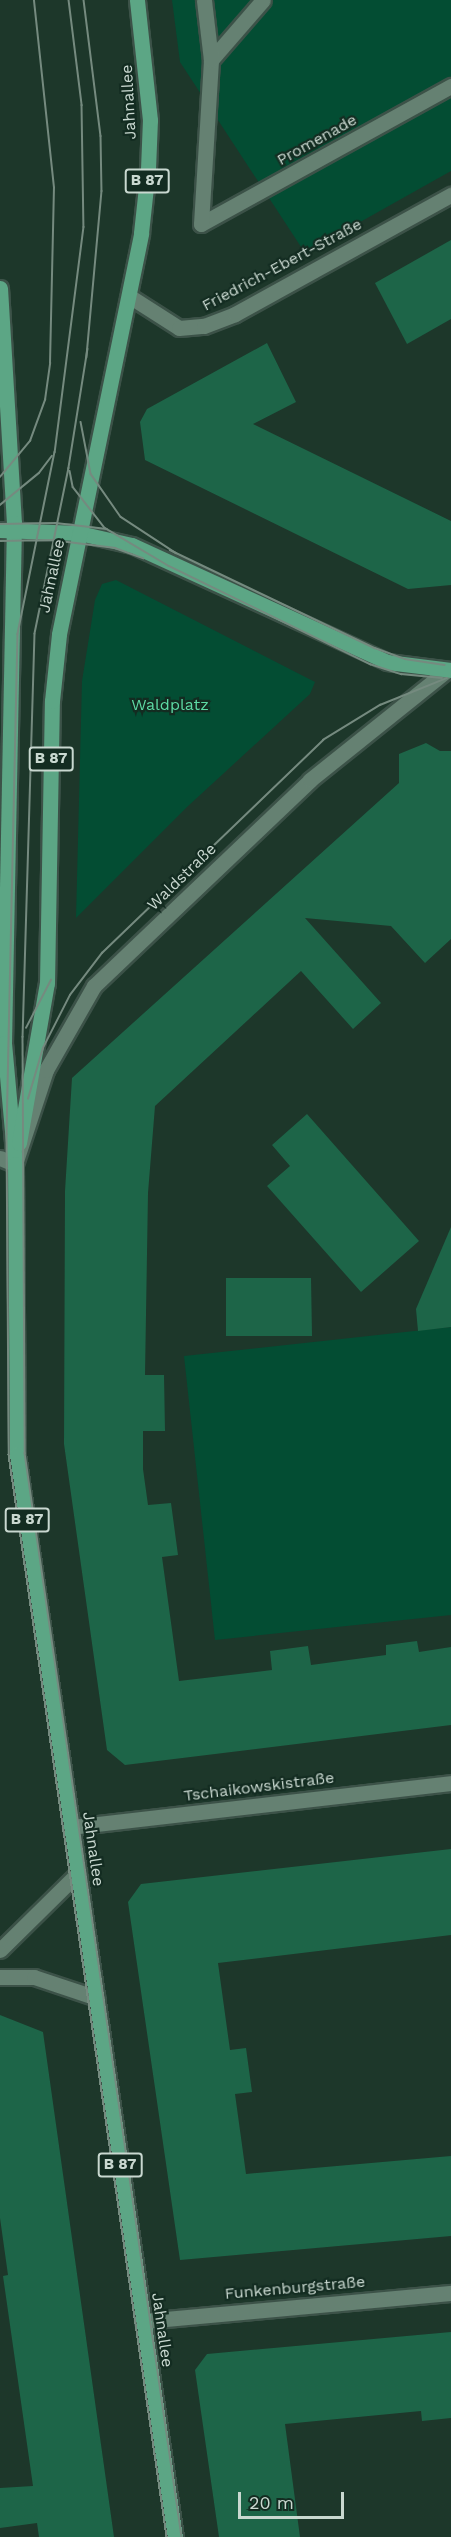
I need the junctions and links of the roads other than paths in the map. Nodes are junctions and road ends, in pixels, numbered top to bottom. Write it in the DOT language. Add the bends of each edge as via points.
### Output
graph roads {
  1 [pos="138,0"];
  2 [pos="204,0"];
  3 [pos="263,0"];
  4 [pos="210,60"];
  5 [pos="451,86"];
  6 [pos="451,195"];
  7 [pos="0,288"];
  8 [pos="129,296"];
  9 [pos="7,530"];
  10 [pos="80,533"];
  11 [pos="448,670"];
  12 [pos="2,1045"];
  13 [pos="0,1158"];
  14 [pos="15,1164"];
  15 [pos="451,1783"];
  16 [pos="71,1827"];
  17 [pos="78,1873"];
  18 [pos="0,1950"];
  19 [pos="0,1977"];
  20 [pos="97,1998"];
  21 [pos="451,2293"];
  22 [pos="143,2321"];
  23 [pos="175,2537"];
  1 -- 8 [label="main road, Jahnallee / B 87" via="150,120 141,233"];
  2 -- 4 [label="street"];
  3 -- 4 [label="street"];
  4 -- 5 [label="street, Promenade" via="201,224"];
  6 -- 8 [label="street, Friedrich-Ebert-Straße" via="235,314 204,326 179,328"];
  7 -- 9 [label="main road, Jahnallee / B 87"];
  8 -- 10 [label="main road, Jahnallee / B 87"];
  9 -- 10 [label="main road"];
  9 -- 12 [label="main road, Jahnallee / B 87"];
  10 -- 11 [label="main road, Waldstraße" via="115,539 161,555 387,662"];
  10 -- 14 [label="main road, Jahnallee / B 87" via="58,634 52,701 47,983"];
  11 -- 14 [label="street, Waldstraße" via="310,780 93,986 46,1070"];
  12 -- 14 [label="main road, Jahnallee / B 87"];
  13 -- 14 [label="street"];
  14 -- 16 [label="main road, Jahnallee / B 87" via="17,1454"];
  15 -- 16 [label="street, Tschaikowskistraße"];
  16 -- 17 [label="main road, Jahnallee / B 87"];
  17 -- 18 [label="street"];
  17 -- 20 [label="main road, Jahnallee / B 87"];
  19 -- 20 [label="street" via="34,1977"];
  20 -- 22 [label="main road, Jahnallee / B 87"];
  21 -- 22 [label="street, Funkenburgstraße"];
  22 -- 23 [label="main road, Jahnallee / B 87"];
}
